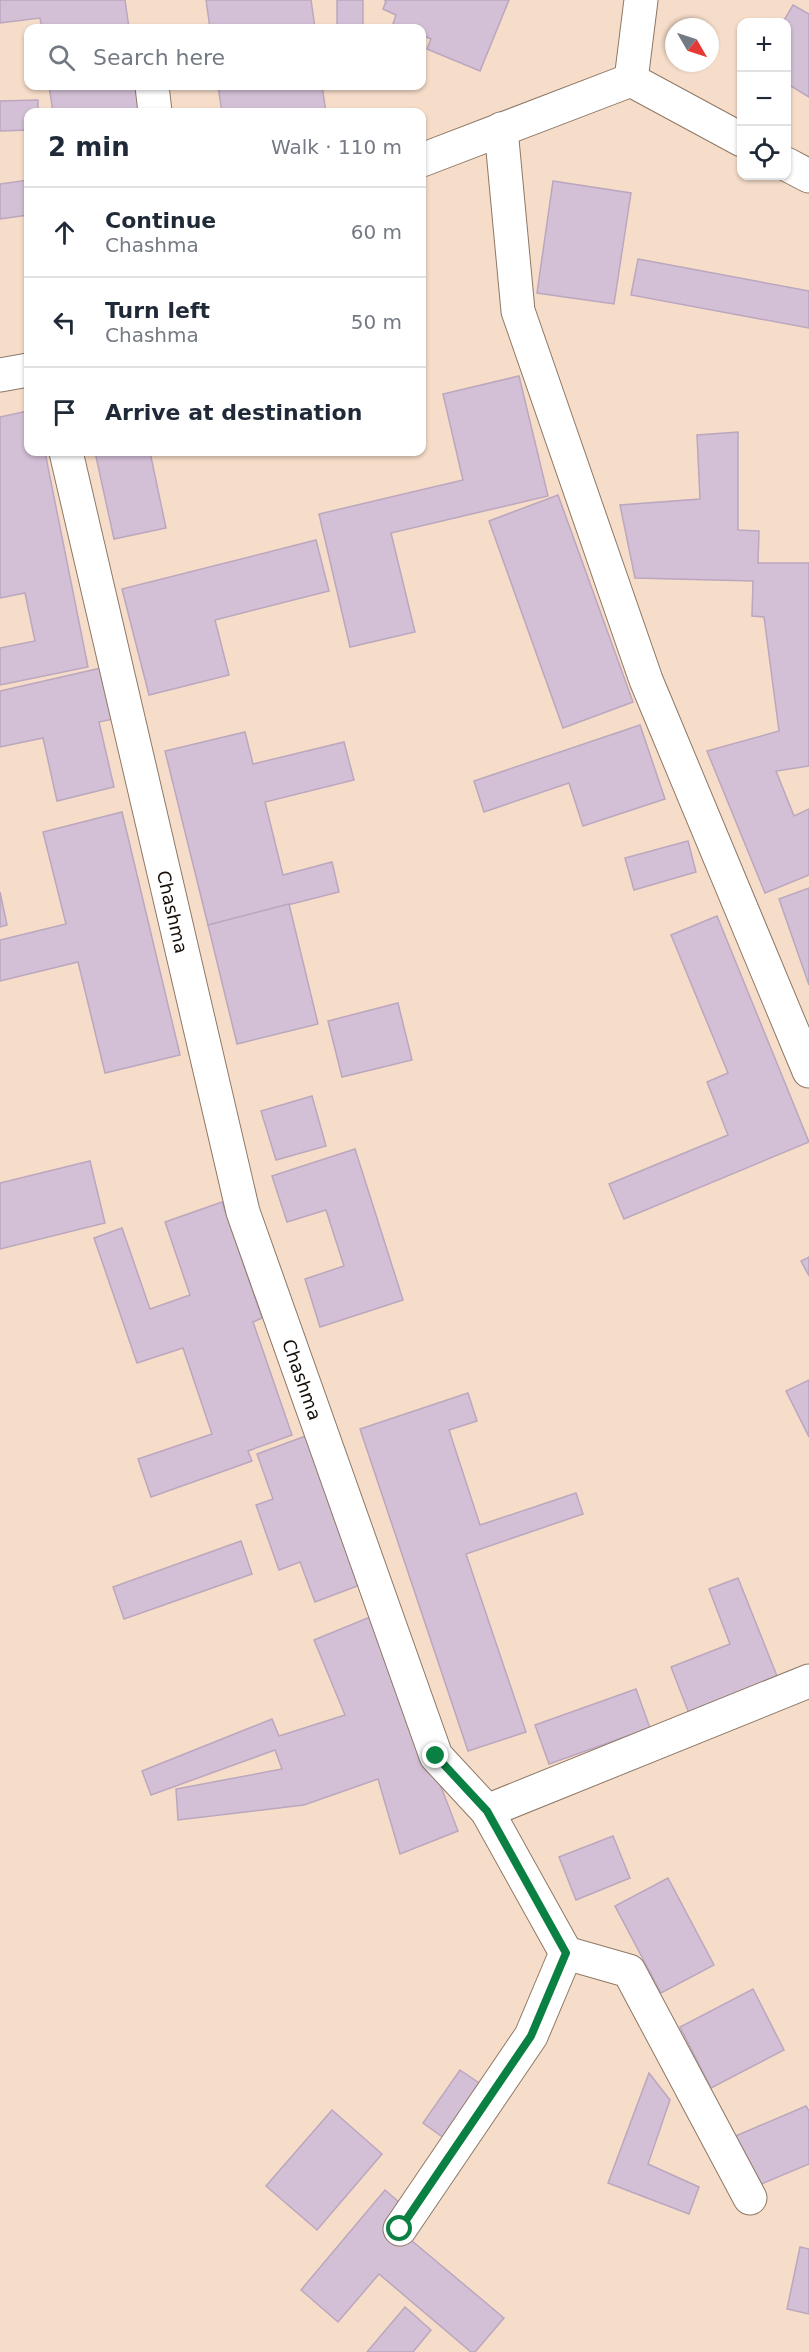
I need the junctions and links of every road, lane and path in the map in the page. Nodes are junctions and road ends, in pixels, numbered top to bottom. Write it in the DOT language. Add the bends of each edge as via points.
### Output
graph roads {
  1 [pos="641,0"];
  2 [pos="631,80"];
  3 [pos="152,90"];
  4 [pos="154,108"];
  5 [pos="501,129"];
  6 [pos="737,138"];
  7 [pos="426,158"];
  8 [pos="791,167"];
  9 [pos="809,176"];
  10 [pos="24,371"];
  11 [pos="0,375"];
  12 [pos="67,456"];
  13 [pos="809,1071"];
  14 [pos="809,1681"];
  15 [pos="487,1811"];
  16 [pos="566,1953"];
  17 [pos="750,2198"];
  18 [pos="400,2229"];
  1 -- 2 [label="street"];
  2 -- 5 [label="street"];
  2 -- 6 [label="street"];
  3 -- 4 [label="street"];
  5 -- 7 [label="street"];
  5 -- 13 [label="street" via="518,311 646,680"];
  8 -- 9 [label="street"];
  10 -- 11 [label="street"];
  12 -- 15 [label="street, Chashma" via="243,1212 436,1756"];
  14 -- 15 [label="street"];
  15 -- 16 [label="street, Chashma"];
  16 -- 17 [label="street" via="628,1971"];
  16 -- 18 [label="street" via="531,2036"];
}
